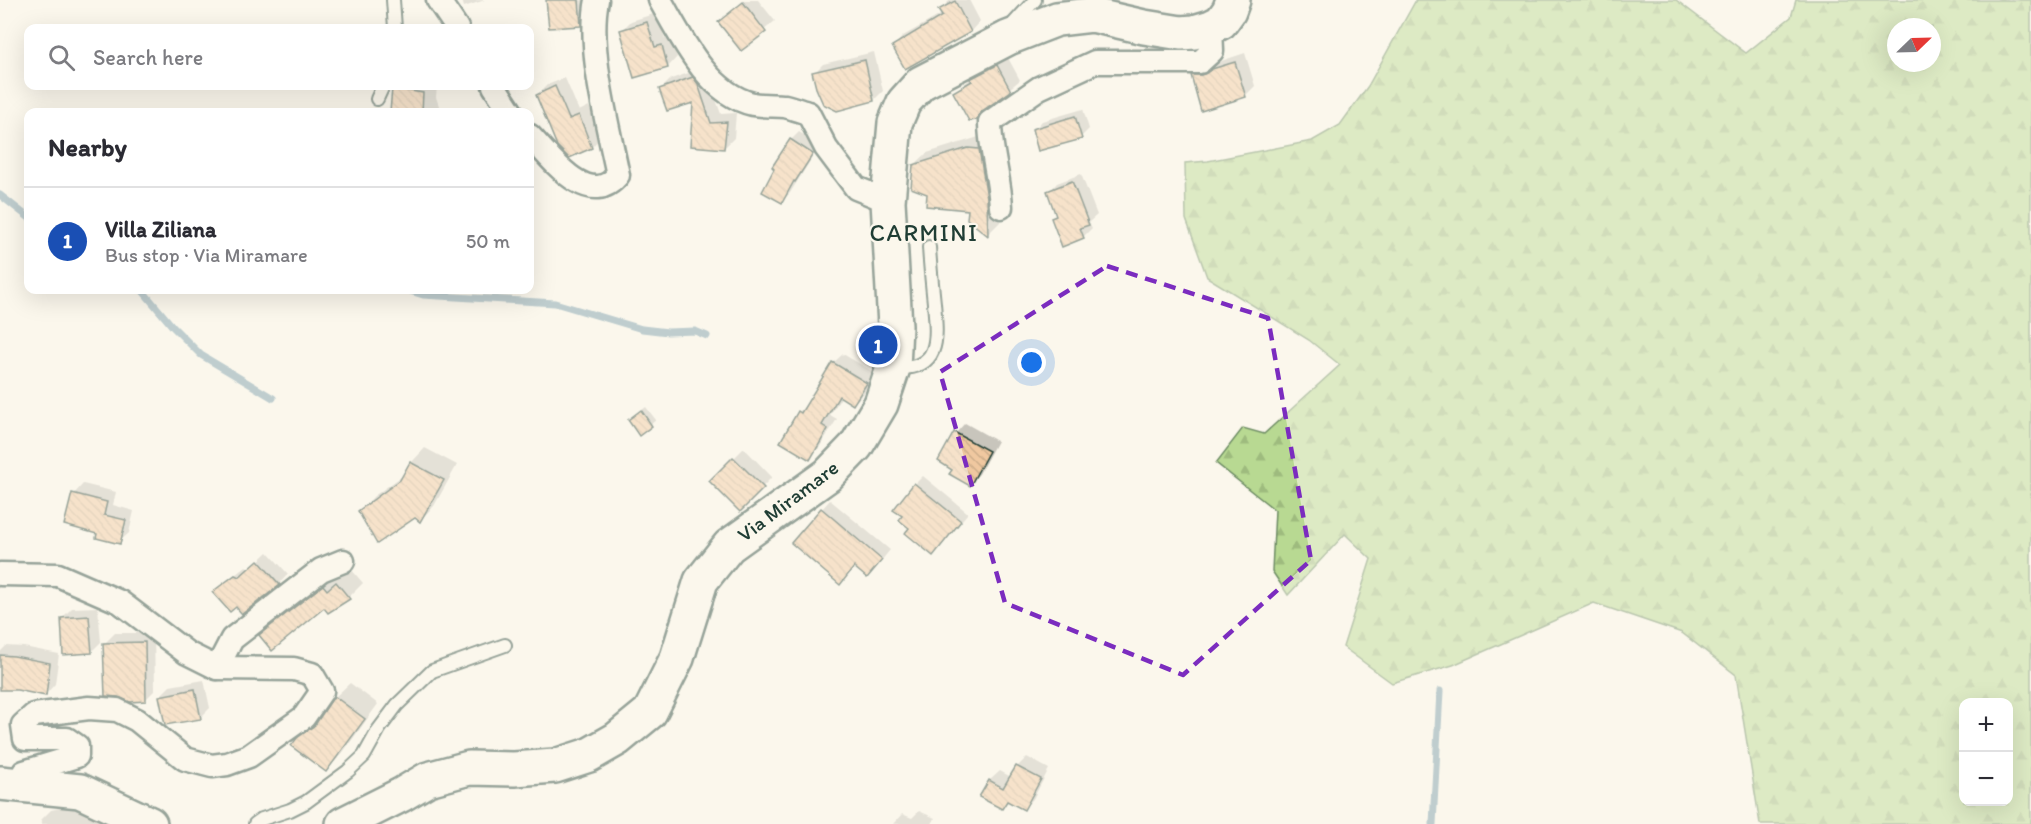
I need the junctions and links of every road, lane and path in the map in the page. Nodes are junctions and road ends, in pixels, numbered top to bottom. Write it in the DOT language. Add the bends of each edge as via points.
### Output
graph roads {
  1 [pos="393,0"];
  2 [pos="438,0"];
  3 [pos="597,0"];
  4 [pos="660,0"];
  5 [pos="1035,0"];
  6 [pos="1233,0"];
  7 [pos="395,24"];
  8 [pos="454,24"];
  9 [pos="1211,27"];
  10 [pos="1008,39"];
  11 [pos="381,90"];
  12 [pos="497,90"];
  13 [pos="377,99"];
  14 [pos="508,108"];
  15 [pos="534,140"];
  16 [pos="888,201"];
  17 [pos="1001,207"];
  18 [pos="929,247"];
  19 [pos="893,368"];
  20 [pos="344,561"];
  21 [pos="0,574"];
  22 [pos="505,645"];
  23 [pos="217,668"];
  24 [pos="10,784"];
  25 [pos="150,824"];
  26 [pos="255,824"];
  27 [pos="343,824"];
  1 -- 7 [label="lane"];
  2 -- 8 [label="street"];
  3 -- 15 [label="street" via="594,12 598,69 618,175 599,188 571,180"];
  4 -- 16 [label="street" via="688,50 731,96 753,104 786,106 808,113 826,148 856,188"];
  5 -- 10 [label="lane" via="1014,23"];
  6 -- 9 [label="street" via="1221,22"];
  9 -- 10 [label="street, Via Miramare" via="1181,33 1092,15 1057,19"];
  9 -- 17 [label="street" via="1212,51 1200,62 1095,62 1039,88 990,122"];
  10 -- 16 [label="street, Via Miramare" via="921,83 904,102 895,123"];
  11 -- 13 [label="lane"];
  12 -- 14 [label="street"];
  16 -- 19 [label="street, Via Miramare" via="895,326"];
  18 -- 19 [label="lane" via="937,339 922,364"];
  19 -- 27 [label="street, Via Miramare" via="881,404 856,446 828,476 729,546 701,581 677,658 650,712 617,739 589,755 555,766 514,770 469,768 428,778"];
  20 -- 23 [label="street" via="321,570 232,639"];
  21 -- 23 [label="street" via="58,575 120,602 187,653"];
  22 -- 26 [label="lane" via="432,671 397,705 364,756 348,771 306,802"];
  23 -- 24 [label="street" via="294,669 312,674 322,691 304,717 249,756 212,766 185,759 137,720 117,710 89,708 34,715 23,725 25,740 67,739 77,746 77,756 24,772"];
  24 -- 25 [label="street" via="81,791"];
}
